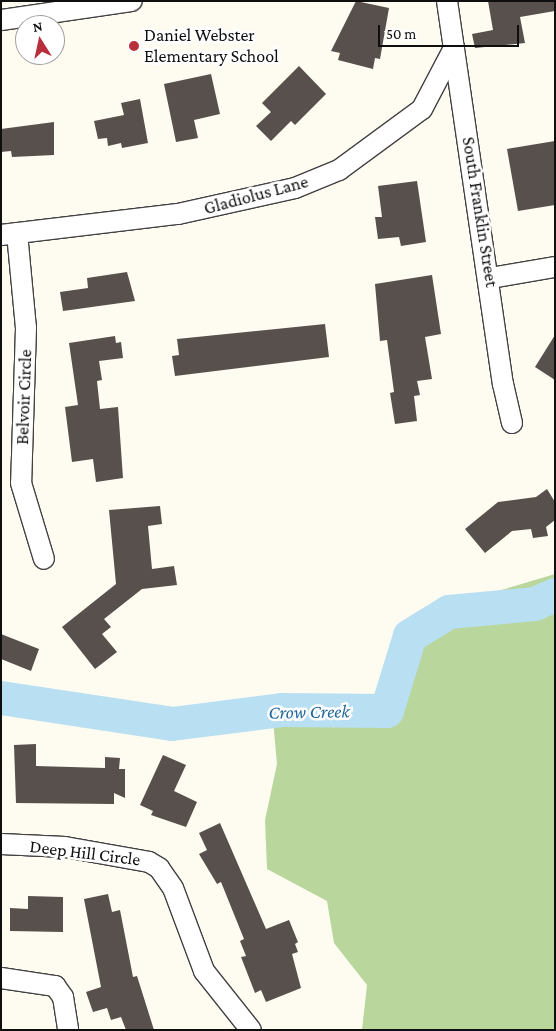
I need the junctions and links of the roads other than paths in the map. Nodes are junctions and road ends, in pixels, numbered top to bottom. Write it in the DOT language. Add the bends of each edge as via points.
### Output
graph roads {
  1 [pos="132,1"];
  2 [pos="447,1"];
  3 [pos="1,20"];
  4 [pos="454,48"];
  5 [pos="9,234"];
  6 [pos="555,267"];
  7 [pos="490,278"];
  8 [pos="512,423"];
  9 [pos="44,560"];
  10 [pos="1,844"];
  11 [pos="1,978"];
  12 [pos="68,1030"];
  13 [pos="251,1030"];
  1 -- 3 [label="street"];
  2 -- 4 [label="street, South Franklin Street"];
  4 -- 5 [label="street, Gladiolus Lane" via="422,109 339,170 295,188 243,201"];
  4 -- 7 [label="street, South Franklin Street"];
  5 -- 9 [label="street, Belvoir Circle" via="26,328 21,483"];
  6 -- 7 [label="street"];
  7 -- 8 [label="street, South Franklin Street" via="503,384"];
  10 -- 13 [label="street, Deep Hill Circle" via="65,848 149,862 159,868 173,888 204,971"];
  11 -- 12 [label="street" via="55,986 63,997"];
}
